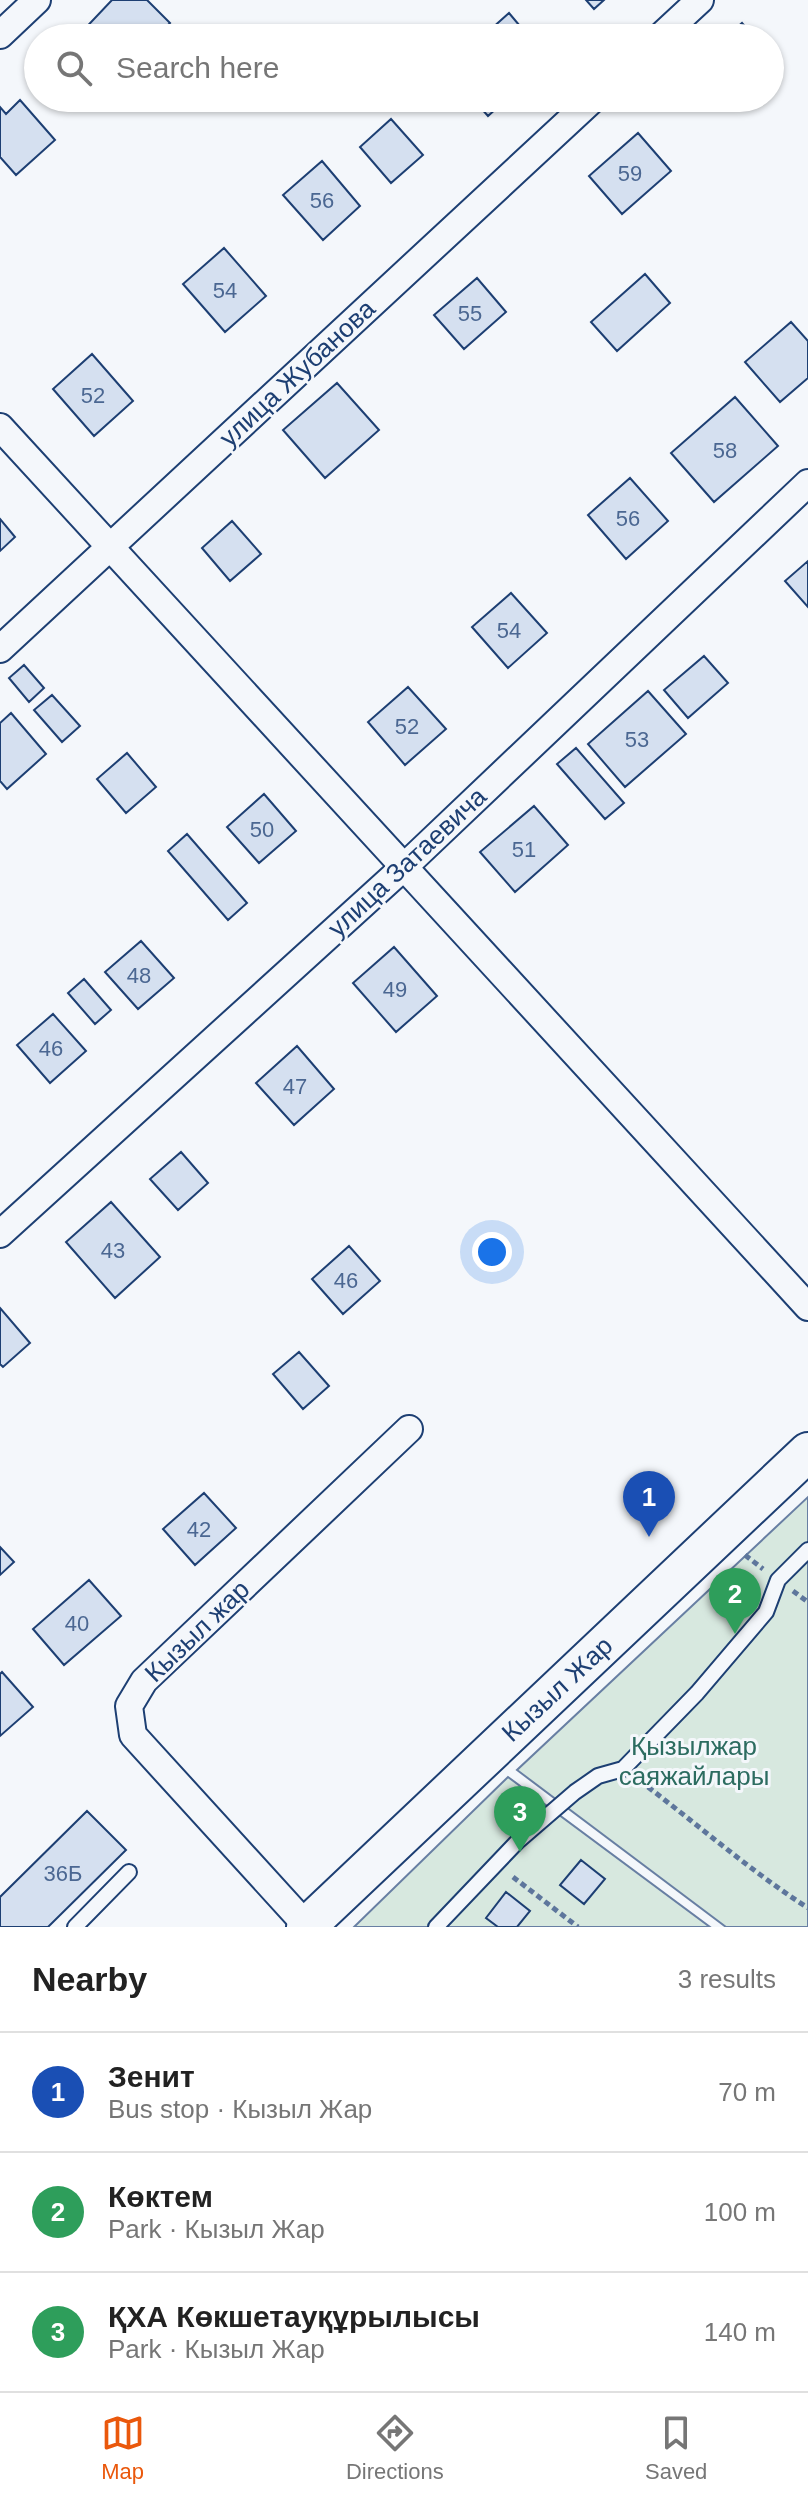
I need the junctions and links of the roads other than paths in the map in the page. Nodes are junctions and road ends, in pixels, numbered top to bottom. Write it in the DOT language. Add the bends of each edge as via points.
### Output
graph roads {
  1 [pos="37,0"];
  2 [pos="700,0"];
  3 [pos="674,24"];
  4 [pos="0,35"];
  5 [pos="579,112"];
  6 [pos="0,427"];
  7 [pos="808,483"];
  8 [pos="110,546"];
  9 [pos="0,649"];
  10 [pos="404,867"];
  11 [pos="0,1234"];
  12 [pos="808,1307"];
  13 [pos="409,1429"];
  14 [pos="808,1452"];
  15 [pos="808,1550"];
  16 [pos="129,1872"];
  17 [pos="306,1926"];
  18 [pos="75,1927"];
  19 [pos="436,1927"];
  1 -- 4 [label="street"];
  2 -- 3 [label="street"];
  5 -- 8 [label="street, улица Жубанова"];
  6 -- 8 [label="street"];
  7 -- 10 [label="street, улица Затаевича"];
  8 -- 9 [label="street, улица Жубанова"];
  8 -- 10 [label="street"];
  10 -- 11 [label="street, улица Затаевича"];
  10 -- 12 [label="street"];
  13 -- 17 [label="street, Кызыл жар" via="144,1681 129,1706 133,1735"];
  14 -- 17 [label="main road, Кызыл Жар"];
  15 -- 19 [label="lane" via="778,1580 766,1612 623,1769 598,1776 575,1792"];
  16 -- 18 [label="lane"];
}
